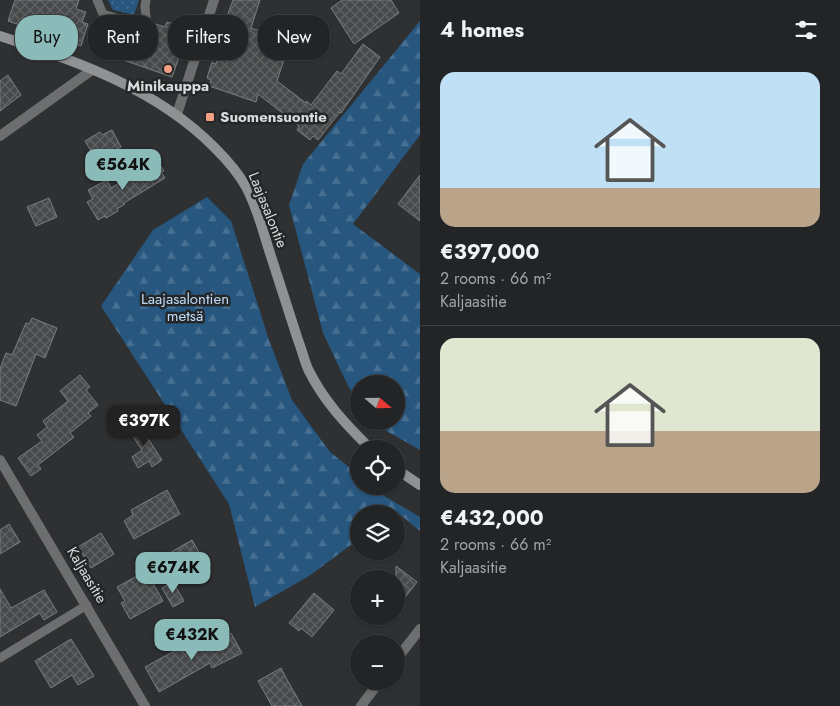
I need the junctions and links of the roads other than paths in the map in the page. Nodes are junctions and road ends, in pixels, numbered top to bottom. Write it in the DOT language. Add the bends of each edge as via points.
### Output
graph roads {
  1 [pos="97,0"];
  2 [pos="146,0"];
  3 [pos="214,0"];
  4 [pos="0,36"];
  5 [pos="92,70"];
  6 [pos="177,114"];
  7 [pos="0,136"];
  8 [pos="362,440"];
  9 [pos="0,460"];
  10 [pos="405,475"];
  11 [pos="420,485"];
  12 [pos="87,605"];
  13 [pos="420,629"];
  14 [pos="405,648"];
  15 [pos="0,658"];
  16 [pos="373,690"];
  17 [pos="146,706"];
  18 [pos="361,706"];
  1 -- 2 [label="lane" via="103,14 147,28"];
  3 -- 6 [label="street"];
  4 -- 5 [label="main road, Laajasalontie"];
  5 -- 6 [label="main road, Laajasalontie"];
  5 -- 7 [label="street"];
  6 -- 8 [label="main road, Laajasalontie" via="206,138 238,173 247,188 308,368 340,418"];
  9 -- 12 [label="street, Kaljaasitie"];
  10 -- 11 [label="main road"];
  12 -- 15 [label="lane"];
  12 -- 17 [label="street, Kaljaasitie"];
  13 -- 14 [label="street"];
  16 -- 18 [label="street"];
}
